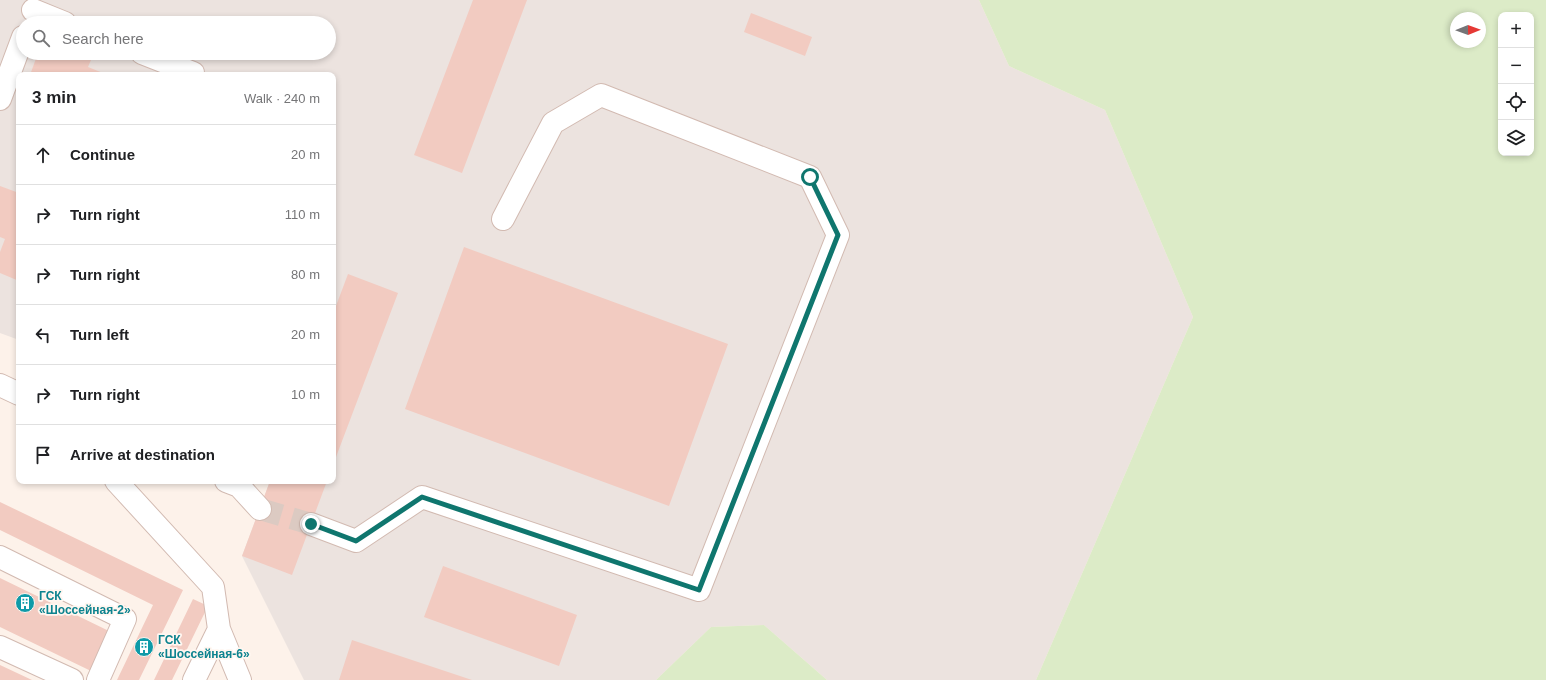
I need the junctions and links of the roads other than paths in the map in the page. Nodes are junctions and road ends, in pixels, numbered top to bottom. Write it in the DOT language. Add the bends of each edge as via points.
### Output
graph roads {
  1 [pos="32,11"];
  2 [pos="46,16"];
  3 [pos="16,56"];
  4 [pos="160,60"];
  5 [pos="190,72"];
  6 [pos="0,99"];
  7 [pos="503,219"];
  8 [pos="0,385"];
  9 [pos="16,393"];
  10 [pos="119,484"];
  11 [pos="232,484"];
  12 [pos="260,509"];
  13 [pos="311,524"];
  14 [pos="0,557"];
  15 [pos="220,629"];
  16 [pos="0,647"];
  17 [pos="72,680"];
  18 [pos="98,680"];
  19 [pos="194,680"];
  20 [pos="240,680"];
  1 -- 2 [label="lane"];
  3 -- 6 [label="lane"];
  4 -- 5 [label="lane"];
  7 -- 13 [label="lane" via="553,123 601,95 810,177 838,235 699,590 422,497 356,541"];
  8 -- 9 [label="lane"];
  10 -- 15 [label="lane" via="213,587"];
  11 -- 12 [label="lane"];
  14 -- 18 [label="lane" via="125,618"];
  15 -- 19 [label="lane"];
  15 -- 20 [label="lane"];
  16 -- 17 [label="lane"];
}
